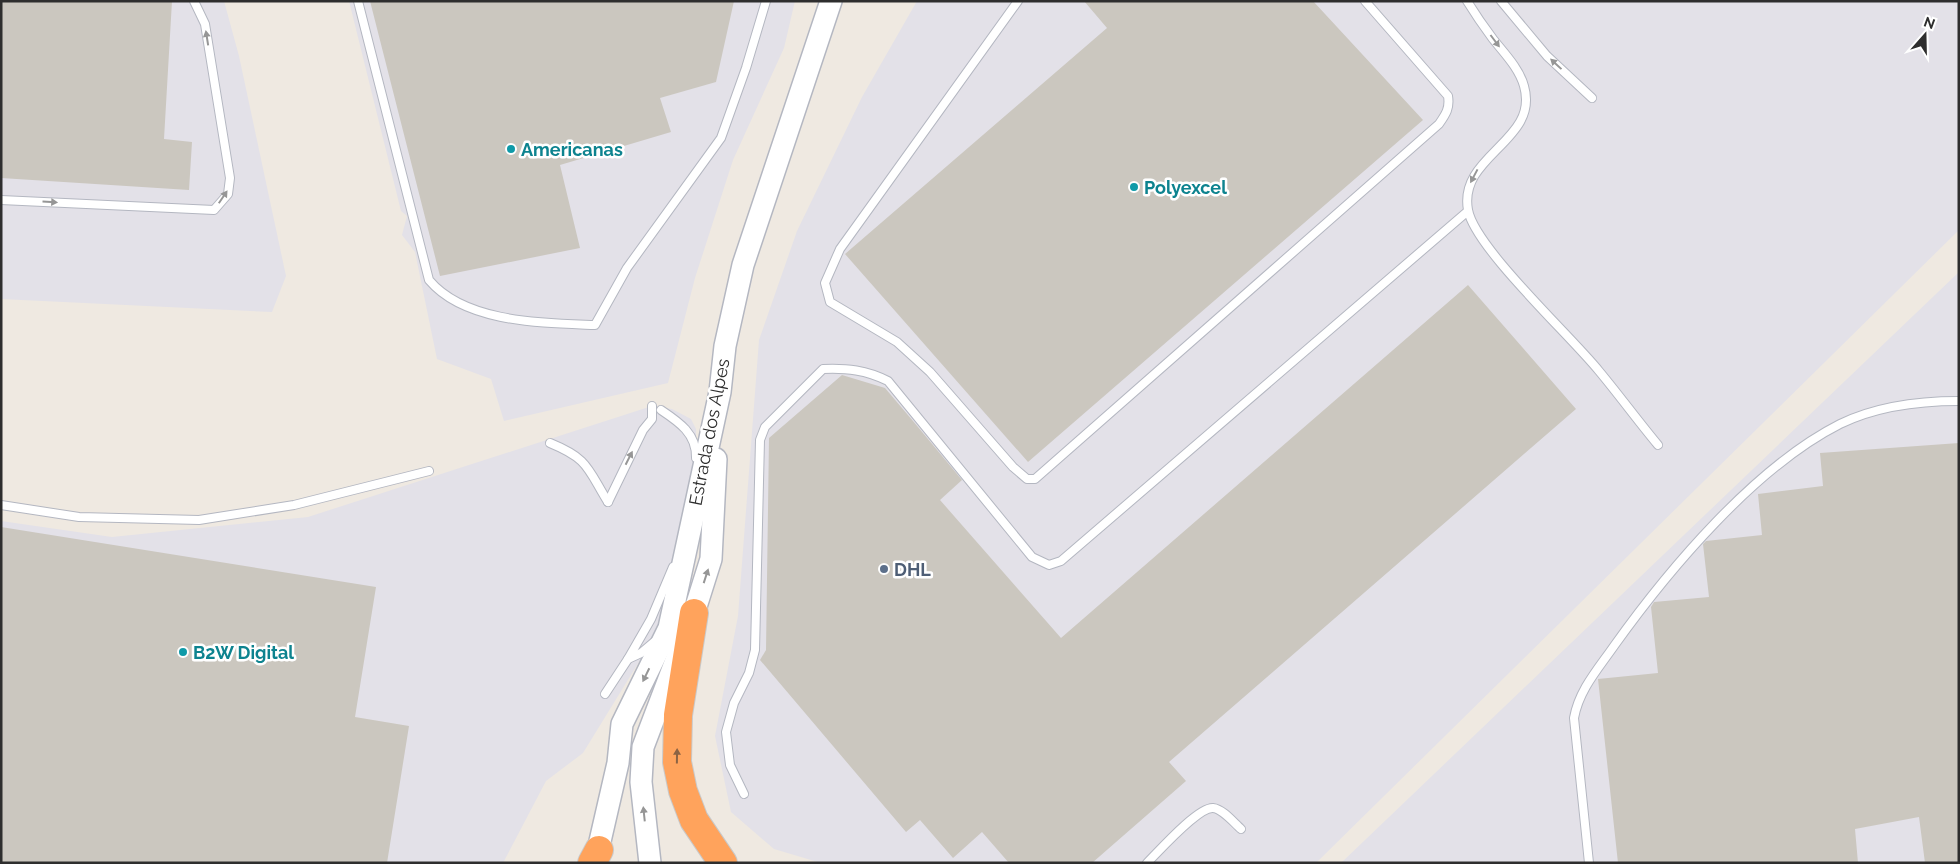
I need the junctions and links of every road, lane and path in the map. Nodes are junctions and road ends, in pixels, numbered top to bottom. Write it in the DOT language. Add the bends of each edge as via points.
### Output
graph roads {
  1 [pos="194,1"];
  2 [pos="358,1"];
  3 [pos="766,1"];
  4 [pos="831,1"];
  5 [pos="1018,1"];
  6 [pos="1366,1"];
  7 [pos="1467,1"];
  8 [pos="1501,1"];
  9 [pos="1592,98"];
  10 [pos="1,200"];
  11 [pos="1468,211"];
  12 [pos="720,392"];
  13 [pos="1959,400"];
  14 [pos="652,406"];
  15 [pos="661,410"];
  16 [pos="550,443"];
  17 [pos="1658,445"];
  18 [pos="429,471"];
  19 [pos="1,505"];
  20 [pos="694,613"];
  21 [pos="669,628"];
  22 [pos="628,659"];
  23 [pos="605,694"];
  24 [pos="744,794"];
  25 [pos="1241,829"];
  26 [pos="596,859"];
  27 [pos="650,863"];
  28 [pos="722,863"];
  29 [pos="1148,863"];
  30 [pos="1588,863"];
  10 -- 1 [label="lane, one-way" via="214,210 228,194 230,178 205,24"];
  2 -- 3 [label="lane" via="429,280 438,291 457,303 524,322 595,325 627,268 721,138"];
  4 -- 12 [label="main road, Estrada dos Alpes" via="743,265 725,346"];
  5 -- 6 [label="lane" via="840,250 824,283 830,302 897,342 930,372 1013,467 1027,479 1035,479 1447,114 1448,96"];
  7 -- 11 [label="lane, one-way" via="1516,69 1525,87 1525,109 1517,129 1474,175 1468,190"];
  9 -- 8 [label="lane, one-way" via="1548,56"];
  11 -- 17 [label="lane" via="1495,255 1599,370"];
  11 -- 24 [label="lane" via="1060,561 1049,564 1032,557 888,381 850,368 823,369 765,427 760,440 755,650 726,732 730,765"];
  20 -- 12 [label="main road, one-way" via="711,559"];
  12 -- 21 [label="main road, Estrada dos Alpes"];
  13 -- 30 [label="lane" via="1919,402 1864,414 1840,424 1806,446 1757,483 1723,515 1631,623 1577,701 1574,718"];
  16 -- 14 [label="lane, one-way" via="582,460 608,502 652,418"];
  15 -- 22 [label="lane" via="691,435 697,448 696,473 678,553 650,619"];
  18 -- 19 [label="lane" via="294,506 199,520 79,517"];
  27 -- 20 [label="main road, one-way" via="641,782 643,747"];
  28 -- 20 [label="highway, one-way" via="694,820 676,762 678,716"];
  21 -- 22 [label="lane" via="641,653"];
  21 -- 26 [label="main road, Estrada dos Alpes, one-way" via="622,724 618,763"];
  22 -- 23 [label="lane"];
  25 -- 29 [label="lane" via="1219,810 1212,808 1200,812"];
}
